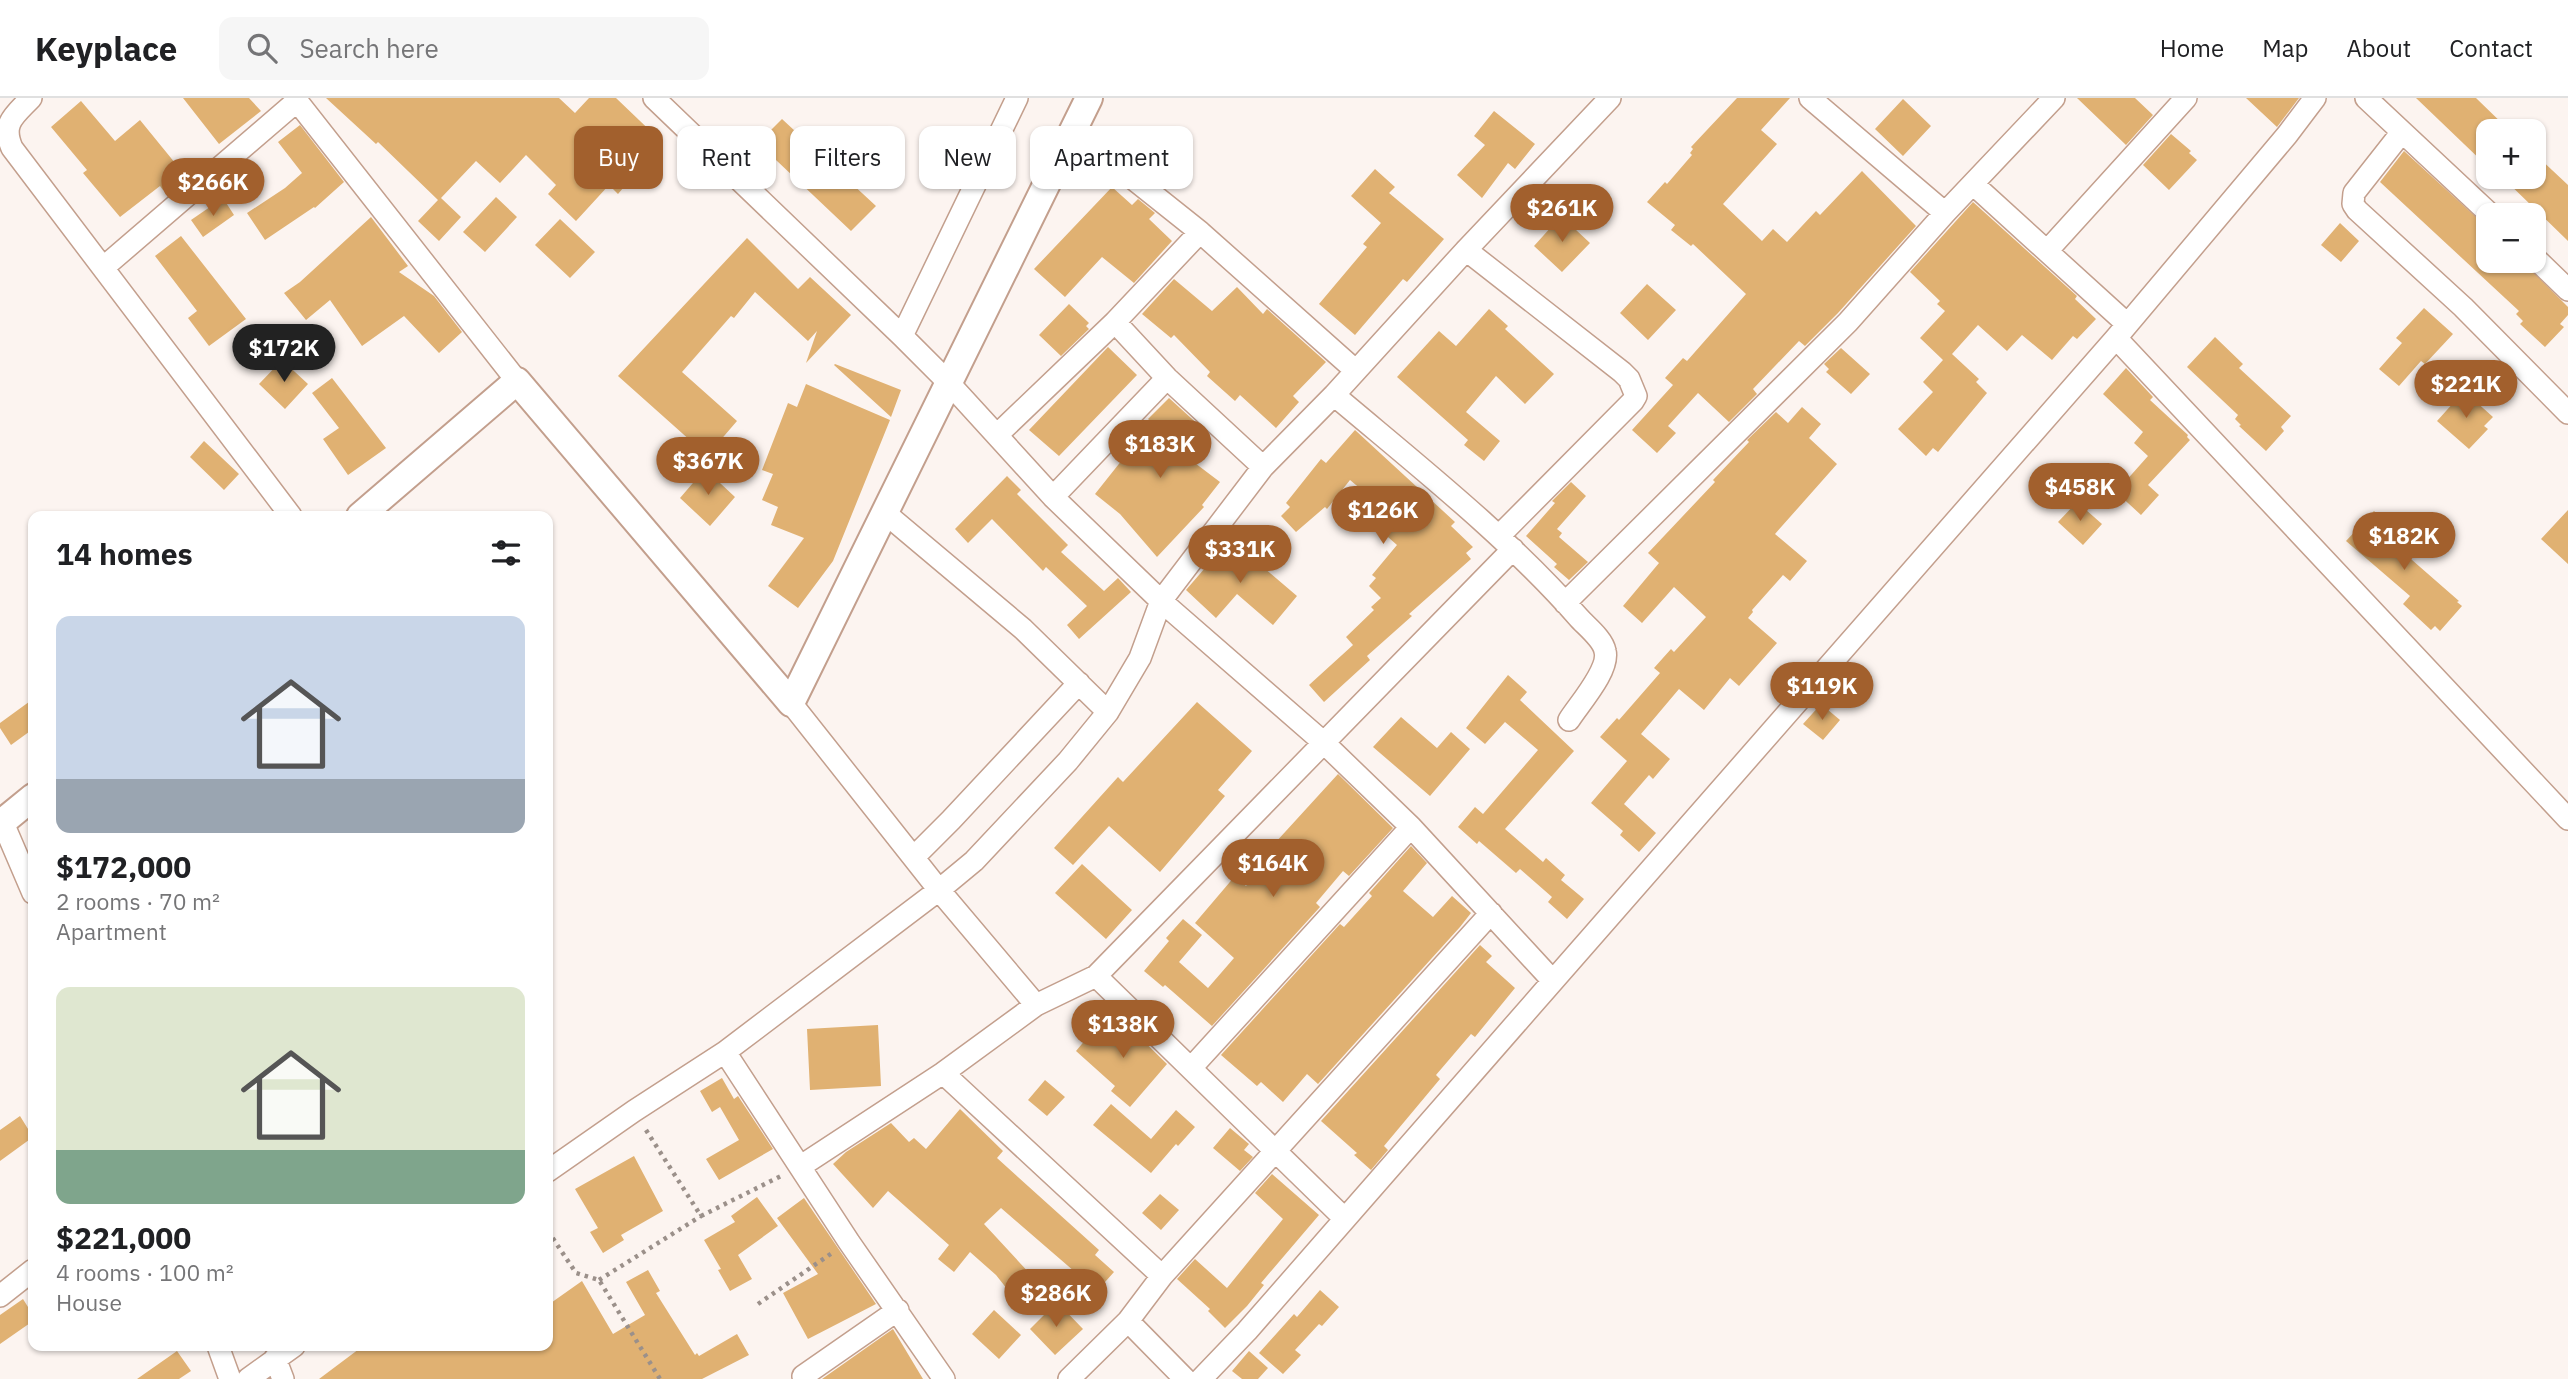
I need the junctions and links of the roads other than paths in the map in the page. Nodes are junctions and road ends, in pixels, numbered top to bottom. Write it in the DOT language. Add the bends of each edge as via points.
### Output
graph roads {
  1 [pos="31,98"];
  2 [pos="654,98"];
  3 [pos="1017,98"];
  4 [pos="1089,98"];
  5 [pos="1610,98"];
  6 [pos="1810,98"];
  7 [pos="2054,98"];
  8 [pos="2186,98"];
  9 [pos="2315,98"];
  10 [pos="2366,98"];
  11 [pos="296,100"];
  12 [pos="1074,126"];
  13 [pos="2402,132"];
  14 [pos="1973,184"];
  15 [pos="1043,189"];
  16 [pos="1146,189"];
  17 [pos="2478,203"];
  18 [pos="1945,213"];
  19 [pos="1200,232"];
  20 [pos="1466,250"];
  21 [pos="2047,251"];
  22 [pos="104,267"];
  23 [pos="2546,269"];
  24 [pos="2568,290"];
  25 [pos="1115,322"];
  26 [pos="2121,331"];
  27 [pos="902,337"];
  28 [pos="1355,370"];
  29 [pos="1167,378"];
  30 [pos="517,381"];
  31 [pos="948,382"];
  32 [pos="1334,395"];
  33 [pos="2568,413"];
  34 [pos="998,435"];
  35 [pos="1263,467"];
  36 [pos="1053,497"];
  37 [pos="287,511"];
  38 [pos="366,511"];
  39 [pos="885,513"];
  40 [pos="1506,542"];
  41 [pos="1161,601"];
  42 [pos="1565,603"];
  43 [pos="1079,683"];
  44 [pos="791,703"];
  45 [pos="1108,712"];
  46 [pos="1569,720"];
  47 [pos="1323,742"];
  48 [pos="28,801"];
  49 [pos="2568,819"];
  50 [pos="2,823"];
  51 [pos="1410,827"];
  52 [pos="914,857"];
  53 [pos="28,882"];
  54 [pos="939,890"];
  55 [pos="1491,913"];
  56 [pos="1096,975"];
  57 [pos="1553,981"];
  58 [pos="1036,1005"];
  59 [pos="725,1052"];
  60 [pos="1191,1069"];
  61 [pos="943,1073"];
  62 [pos="1276,1149"];
  63 [pos="800,1166"];
  64 [pos="553,1168"];
  65 [pos="1345,1219"];
  66 [pos="28,1274"];
  67 [pos="1162,1276"];
  68 [pos="0,1296"];
  69 [pos="898,1310"];
  70 [pos="1128,1321"];
  71 [pos="220,1351"];
  72 [pos="286,1351"];
  73 [pos="275,1358"];
  74 [pos="803,1376"];
  75 [pos="230,1379"];
  76 [pos="248,1379"];
  77 [pos="283,1379"];
  78 [pos="944,1379"];
  79 [pos="1069,1379"];
  80 [pos="1185,1379"];
  81 [pos="1201,1379"];
  1 -- 22 [label="street" via="13,116 7,137"];
  2 -- 27 [label="street"];
  3 -- 27 [label="street"];
  4 -- 12 [label="street"];
  5 -- 20 [label="street"];
  6 -- 18 [label="street"];
  7 -- 14 [label="street"];
  8 -- 21 [label="street"];
  9 -- 26 [label="street"];
  10 -- 13 [label="street"];
  11 -- 22 [label="street"];
  11 -- 30 [label="street"];
  13 -- 17 [label="street"];
  13 -- 33 [label="street" via="2354,192 2357,211 2463,307"];
  14 -- 18 [label="street"];
  14 -- 21 [label="street"];
  15 -- 31 [label="street"];
  16 -- 19 [label="street"];
  18 -- 42 [label="street" via="1848,322"];
  19 -- 25 [label="street"];
  19 -- 28 [label="street"];
  20 -- 28 [label="street"];
  20 -- 40 [label="street" via="1622,372 1636,396"];
  21 -- 26 [label="street"];
  22 -- 37 [label="street"];
  23 -- 24 [label="street"];
  25 -- 29 [label="street"];
  25 -- 34 [label="street"];
  26 -- 49 [label="street"];
  26 -- 57 [label="street"];
  27 -- 31 [label="street"];
  28 -- 32 [label="street"];
  29 -- 35 [label="street"];
  29 -- 36 [label="street"];
  30 -- 38 [label="street"];
  30 -- 44 [label="street"];
  31 -- 34 [label="street"];
  31 -- 39 [label="street"];
  32 -- 35 [label="street"];
  32 -- 40 [label="street"];
  34 -- 36 [label="street"];
  35 -- 41 [label="street"];
  36 -- 41 [label="street"];
  39 -- 43 [label="street" via="1023,629"];
  39 -- 44 [label="street"];
  40 -- 42 [label="street"];
  40 -- 47 [label="street"];
  41 -- 45 [label="street" via="1140,658"];
  41 -- 47 [label="street"];
  42 -- 46 [label="street" via="1606,652 1602,671"];
  43 -- 45 [label="street"];
  43 -- 52 [label="street"];
  44 -- 52 [label="street"];
  45 -- 54 [label="street" via="983,851"];
  47 -- 51 [label="street"];
  47 -- 56 [label="street"];
  48 -- 50 [label="street"];
  50 -- 53 [label="street"];
  51 -- 55 [label="street"];
  51 -- 60 [label="street"];
  52 -- 54 [label="street"];
  54 -- 58 [label="street"];
  54 -- 59 [label="street"];
  55 -- 57 [label="street"];
  55 -- 62 [label="street"];
  56 -- 58 [label="street"];
  56 -- 60 [label="street"];
  57 -- 65 [label="street"];
  58 -- 61 [label="street"];
  59 -- 63 [label="street"];
  59 -- 64 [label="street"];
  60 -- 62 [label="street"];
  61 -- 63 [label="street"];
  61 -- 67 [label="street"];
  62 -- 65 [label="street"];
  62 -- 67 [label="street"];
  63 -- 69 [label="street"];
  65 -- 81 [label="street"];
  66 -- 68 [label="street"];
  67 -- 70 [label="street"];
  69 -- 74 [label="street"];
  69 -- 78 [label="street"];
  70 -- 79 [label="street"];
  70 -- 80 [label="street"];
  71 -- 75 [label="street"];
  72 -- 73 [label="street"];
  73 -- 76 [label="street"];
  73 -- 77 [label="street"];
}
